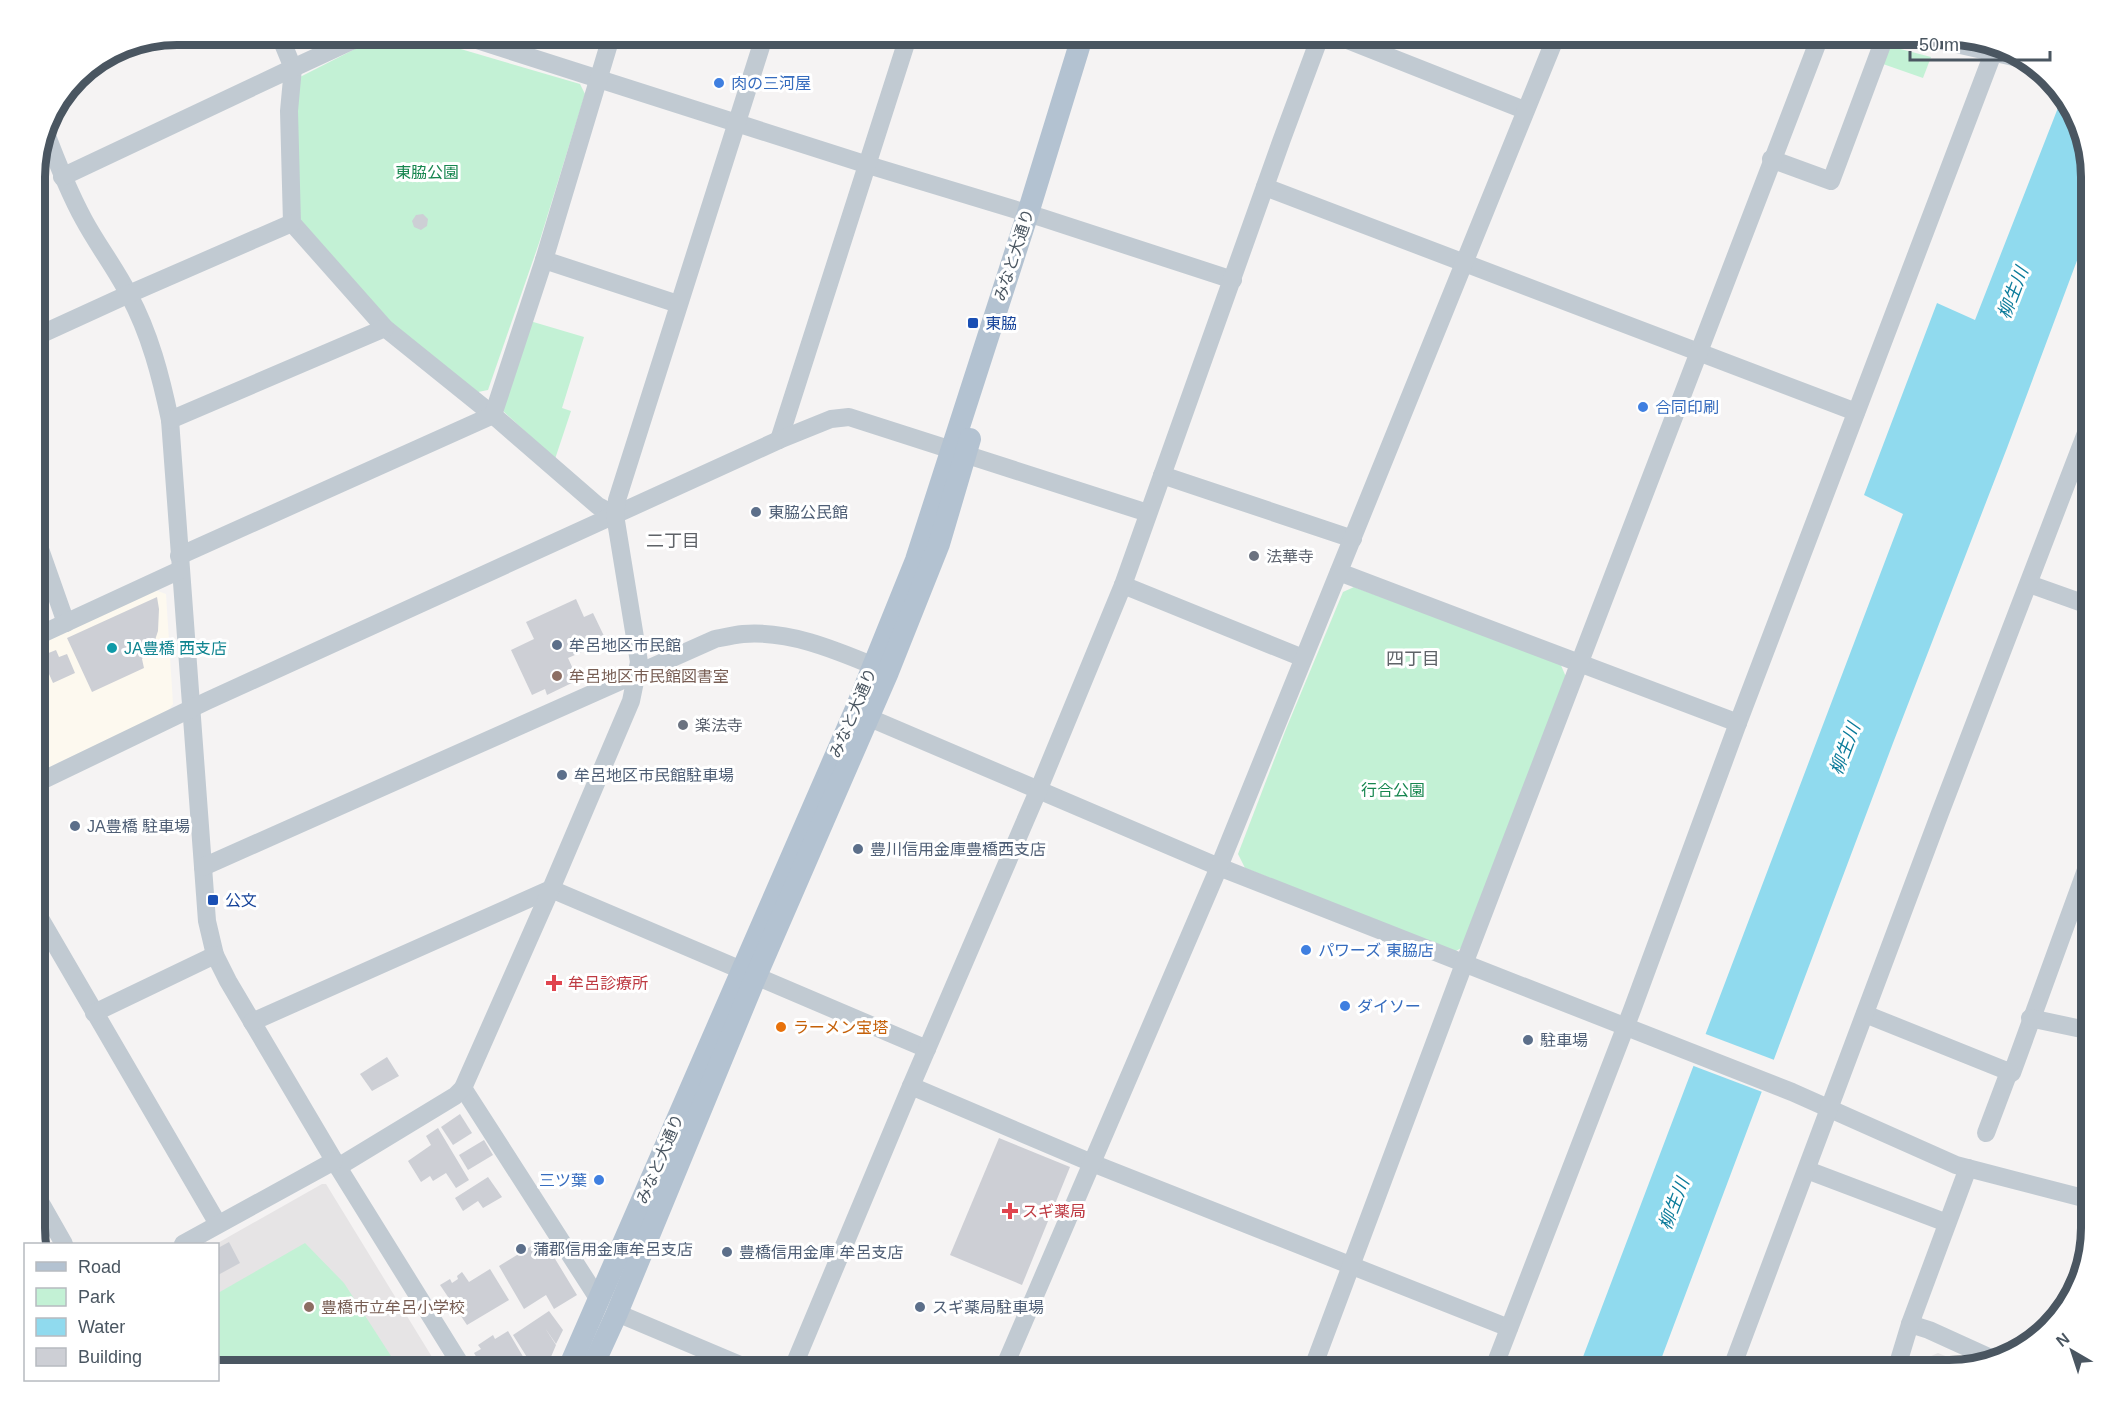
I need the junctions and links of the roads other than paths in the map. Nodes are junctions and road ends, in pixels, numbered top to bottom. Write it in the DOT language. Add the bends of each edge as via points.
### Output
graph roads {
  1 [pos="284,45"];
  2 [pos="343,45"];
  3 [pos="500,45"];
  4 [pos="609,45"];
  5 [pos="762,45"];
  6 [pos="906,45"];
  7 [pos="1080,45"];
  8 [pos="1094,45"];
  9 [pos="1317,45"];
  10 [pos="1360,45"];
  11 [pos="1552,45"];
  12 [pos="1817,45"];
  13 [pos="1882,45"];
  14 [pos="1993,53"];
  15 [pos="294,68"];
  16 [pos="600,79"];
  17 [pos="1524,110"];
  18 [pos="737,123"];
  19 [pos="49,141"];
  20 [pos="1771,159"];
  21 [pos="868,165"];
  22 [pos="63,177"];
  23 [pos="1265,187"];
  24 [pos="1035,215"];
  25 [pos="292,223"];
  26 [pos="544,260"];
  27 [pos="1463,263"];
  28 [pos="1233,280"];
  29 [pos="129,294"];
  30 [pos="678,304"];
  31 [pos="385,328"];
  32 [pos="45,332"];
  33 [pos="1699,353"];
  34 [pos="1856,412"];
  35 [pos="493,415"];
  36 [pos="170,420"];
  37 [pos="779,440"];
  38 [pos="2081,446"];
  39 [pos="958,452"];
  40 [pos="1162,475"];
  41 [pos="1148,513"];
  42 [pos="615,515"];
  43 [pos="1353,539"];
  44 [pos="45,563"];
  45 [pos="179,563"];
  46 [pos="1339,572"];
  47 [pos="2029,584"];
  48 [pos="1123,585"];
  49 [pos="2081,602"];
  50 [pos="66,622"];
  51 [pos="45,632"];
  52 [pos="1303,658"];
  53 [pos="1580,663"];
  54 [pos="880,669"];
  55 [pos="636,675"];
  56 [pos="190,708"];
  57 [pos="862,714"];
  58 [pos="1738,723"];
  59 [pos="45,779"];
  60 [pos="1038,791"];
  61 [pos="203,867"];
  62 [pos="1219,867"];
  63 [pos="2081,883"];
  64 [pos="551,889"];
  65 [pos="45,927"];
  66 [pos="215,955"];
  67 [pos="1464,964"];
  68 [pos="748,973"];
  69 [pos="94,1012"];
  70 [pos="1865,1014"];
  71 [pos="2030,1018"];
  72 [pos="252,1022"];
  73 [pos="1625,1027"];
  74 [pos="2081,1029"];
  75 [pos="927,1049"];
  76 [pos="2009,1072"];
  77 [pos="911,1086"];
  78 [pos="463,1089"];
  79 [pos="1830,1109"];
  80 [pos="1986,1133"];
  81 [pos="1092,1163"];
  82 [pos="336,1164"];
  83 [pos="1968,1168"];
  84 [pos="1807,1170"];
  85 [pos="2081,1197"];
  86 [pos="45,1211"];
  87 [pos="1947,1223"];
  88 [pos="218,1224"];
  89 [pos="63,1243"];
  90 [pos="186,1243"];
  91 [pos="1351,1266"];
  92 [pos="608,1307"];
  93 [pos="1910,1324"];
  94 [pos="1509,1328"];
  95 [pos="1984,1355"];
  96 [pos="457,1360"];
  97 [pos="575,1360"];
  98 [pos="594,1360"];
  99 [pos="723,1360"];
  100 [pos="797,1360"];
  101 [pos="1008,1360"];
  102 [pos="1316,1360"];
  103 [pos="1497,1360"];
  104 [pos="1735,1360"];
  105 [pos="1899,1360"];
  1 -- 15 [label="street"];
  2 -- 15 [label="street"];
  3 -- 16 [label="street"];
  4 -- 16 [label="street"];
  5 -- 18 [label="street"];
  6 -- 21 [label="street"];
  7 -- 24 [label="main road, みなと大通り"];
  8 -- 24 [label="main road, みなと大通り"];
  9 -- 23 [label="street"];
  10 -- 17 [label="street"];
  11 -- 17 [label="street"];
  12 -- 20 [label="street"];
  13 -- 20 [label="street" via="1831,181"];
  14 -- 34 [label="street"];
  15 -- 22 [label="street"];
  15 -- 25 [label="street" via="289,111"];
  16 -- 18 [label="street"];
  16 -- 26 [label="street"];
  17 -- 27 [label="street"];
  18 -- 21 [label="street"];
  18 -- 30 [label="street"];
  19 -- 22 [label="street"];
  20 -- 33 [label="street"];
  21 -- 24 [label="street"];
  21 -- 37 [label="street"];
  22 -- 29 [label="street" via="84,221"];
  23 -- 27 [label="street"];
  23 -- 28 [label="street"];
  24 -- 28 [label="street"];
  24 -- 39 [label="main road, みなと大通り"];
  25 -- 29 [label="street"];
  25 -- 31 [label="street"];
  26 -- 30 [label="street"];
  26 -- 35 [label="street"];
  27 -- 33 [label="street"];
  27 -- 43 [label="street"];
  28 -- 40 [label="street"];
  29 -- 32 [label="street"];
  29 -- 36 [label="street" via="155,357"];
  30 -- 42 [label="street"];
  31 -- 35 [label="street"];
  31 -- 36 [label="street"];
  33 -- 34 [label="street"];
  33 -- 53 [label="street"];
  34 -- 58 [label="street"];
  35 -- 42 [label="street" via="598,506"];
  35 -- 45 [label="street"];
  36 -- 45 [label="street"];
  37 -- 39 [label="street" via="831,419 849,417"];
  37 -- 42 [label="street"];
  38 -- 47 [label="street"];
  39 -- 41 [label="street"];
  39 -- 54 [label="main road, みなと大通り"];
  40 -- 41 [label="street"];
  40 -- 43 [label="street"];
  41 -- 48 [label="street"];
  42 -- 55 [label="street" via="639,662"];
  42 -- 56 [label="street"];
  43 -- 46 [label="street"];
  44 -- 50 [label="street"];
  45 -- 50 [label="street"];
  45 -- 56 [label="street"];
  46 -- 52 [label="street"];
  46 -- 53 [label="street"];
  47 -- 49 [label="street"];
  47 -- 70 [label="street"];
  48 -- 52 [label="street"];
  48 -- 60 [label="street"];
  50 -- 51 [label="street"];
  52 -- 62 [label="street"];
  53 -- 58 [label="street"];
  53 -- 67 [label="street"];
  54 -- 55 [label="street" via="793,638 743,634 706,643"];
  54 -- 57 [label="main road, みなと大通り"];
  55 -- 61 [label="street"];
  55 -- 64 [label="street" via="631,701"];
  56 -- 59 [label="street"];
  56 -- 61 [label="street"];
  57 -- 60 [label="street"];
  57 -- 68 [label="main road, みなと大通り"];
  58 -- 73 [label="street"];
  60 -- 62 [label="street"];
  60 -- 75 [label="street"];
  61 -- 66 [label="street" via="207,921"];
  62 -- 67 [label="street"];
  62 -- 81 [label="street"];
  63 -- 71 [label="street"];
  64 -- 68 [label="street"];
  64 -- 72 [label="street"];
  64 -- 78 [label="street"];
  65 -- 69 [label="street"];
  66 -- 69 [label="street"];
  66 -- 72 [label="street"];
  67 -- 73 [label="street"];
  67 -- 91 [label="street"];
  68 -- 75 [label="street"];
  68 -- 92 [label="main road, みなと大通り"];
  69 -- 88 [label="street"];
  70 -- 76 [label="street"];
  70 -- 79 [label="street"];
  71 -- 74 [label="street"];
  71 -- 76 [label="street" via="2012,1073"];
  72 -- 82 [label="street"];
  73 -- 79 [label="street"];
  73 -- 94 [label="street"];
  75 -- 77 [label="street"];
  76 -- 80 [label="street"];
  77 -- 81 [label="street"];
  77 -- 100 [label="street"];
  78 -- 82 [label="street"];
  78 -- 92 [label="street"];
  79 -- 83 [label="street"];
  79 -- 84 [label="street"];
  81 -- 91 [label="street"];
  81 -- 101 [label="street"];
  82 -- 88 [label="street"];
  82 -- 96 [label="street"];
  83 -- 85 [label="street"];
  83 -- 87 [label="street"];
  84 -- 87 [label="street"];
  84 -- 104 [label="street"];
  86 -- 89 [label="street"];
  87 -- 93 [label="street"];
  88 -- 90 [label="street"];
  91 -- 94 [label="street"];
  91 -- 102 [label="street"];
  92 -- 97 [label="main road, みなと大通り"];
  92 -- 98 [label="main road, みなと大通り"];
  92 -- 99 [label="street"];
  93 -- 95 [label="street"];
  93 -- 105 [label="street"];
  94 -- 103 [label="street"];
}
